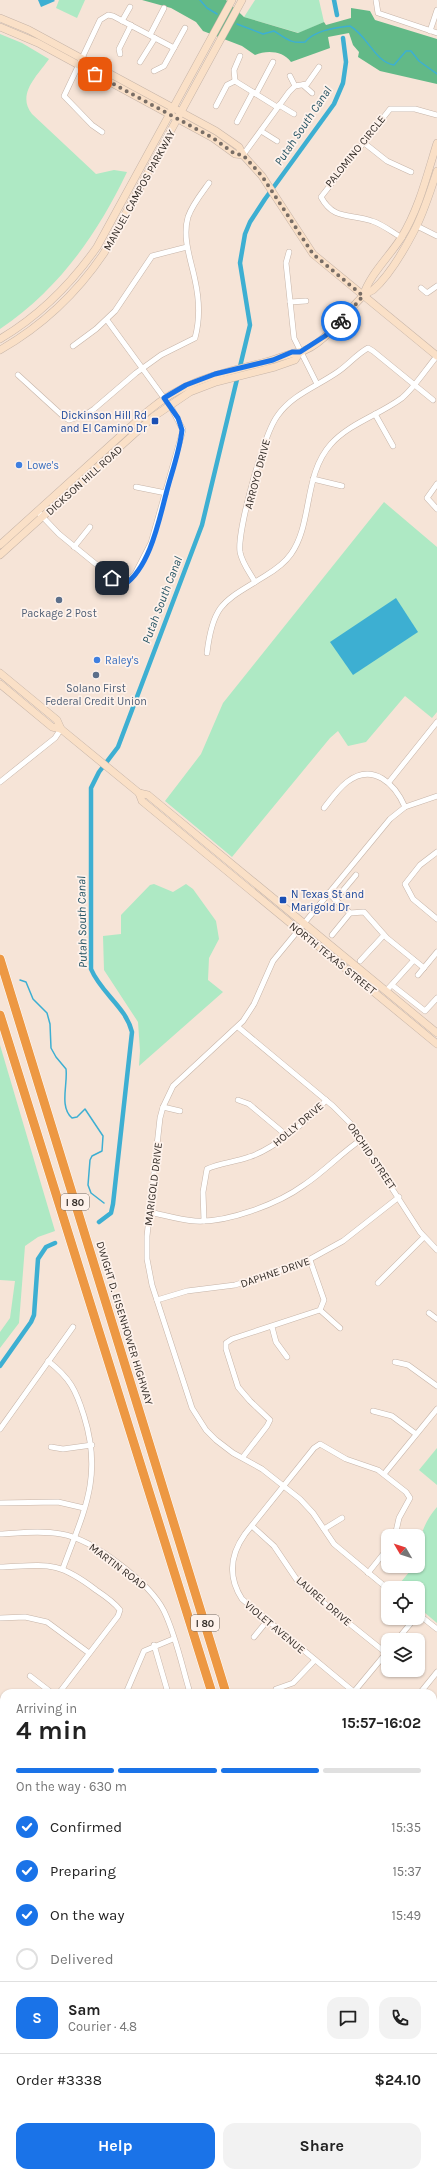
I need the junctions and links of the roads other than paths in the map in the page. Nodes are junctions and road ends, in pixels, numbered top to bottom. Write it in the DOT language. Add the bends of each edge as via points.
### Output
graph roads {
  1 [pos="232,0"];
  2 [pos="242,0"];
  3 [pos="376,0"];
  4 [pos="130,7"];
  5 [pos="164,8"];
  6 [pos="437,10"];
  7 [pos="0,18"];
  8 [pos="122,21"];
  9 [pos="131,25"];
  10 [pos="0,27"];
  11 [pos="185,28"];
  12 [pos="430,30"];
  13 [pos="437,33"];
  14 [pos="152,37"];
  15 [pos="174,48"];
  16 [pos="120,54"];
  17 [pos="240,56"];
  18 [pos="80,62"];
  19 [pos="140,62"];
  20 [pos="273,62"];
  21 [pos="319,67"];
  22 [pos="154,71"];
  23 [pos="290,76"];
  24 [pos="235,81"];
  25 [pos="303,85"];
  26 [pos="295,86"];
  27 [pos="254,93"];
  28 [pos="312,93"];
  29 [pos="216,106"];
  30 [pos="278,106"];
  31 [pos="172,111"];
  32 [pos="294,114"];
  33 [pos="437,115"];
  34 [pos="179,116"];
  35 [pos="237,122"];
  36 [pos="261,131"];
  37 [pos="102,132"];
  38 [pos="277,141"];
  39 [pos="363,142"];
  40 [pos="437,143"];
  41 [pos="243,155"];
  42 [pos="437,171"];
  43 [pos="411,172"];
  44 [pos="209,183"];
  45 [pos="417,226"];
  46 [pos="437,236"];
  47 [pos="402,238"];
  48 [pos="187,246"];
  49 [pos="289,252"];
  50 [pos="437,286"];
  51 [pos="421,288"];
  52 [pos="363,296"];
  53 [pos="306,301"];
  54 [pos="290,302"];
  55 [pos="107,320"];
  56 [pos="0,339"];
  57 [pos="73,346"];
  58 [pos="0,350"];
  59 [pos="300,352"];
  60 [pos="437,356"];
  61 [pos="143,368"];
  62 [pos="18,375"];
  63 [pos="318,384"];
  64 [pos="414,384"];
  65 [pos="164,398"];
  66 [pos="433,400"];
  67 [pos="169,404"];
  68 [pos="374,414"];
  69 [pos="393,446"];
  70 [pos="313,478"];
  71 [pos="437,484"];
  72 [pos="342,486"];
  73 [pos="136,487"];
  74 [pos="166,493"];
  75 [pos="437,509"];
  76 [pos="37,511"];
  77 [pos="42,517"];
  78 [pos="90,527"];
  79 [pos="0,545"];
  80 [pos="74,547"];
  81 [pos="0,555"];
  82 [pos="255,582"];
  83 [pos="207,653"];
  84 [pos="0,673"];
  85 [pos="0,684"];
  86 [pos="437,722"];
  87 [pos="61,729"];
  88 [pos="0,782"];
  89 [pos="388,782"];
  90 [pos="139,793"];
  91 [pos="437,796"];
  92 [pos="405,807"];
  93 [pos="324,808"];
  94 [pos="437,852"];
  95 [pos="356,875"];
  96 [pos="328,893"];
  97 [pos="335,900"];
  98 [pos="350,913"];
  99 [pos="437,919"];
  100 [pos="304,923"];
  101 [pos="298,929"];
  102 [pos="332,935"];
  103 [pos="384,935"];
  104 [pos="437,952"];
  105 [pos="0,959"];
  106 [pos="414,960"];
  107 [pos="360,961"];
  108 [pos="424,968"];
  109 [pos="418,975"];
  110 [pos="392,985"];
  111 [pos="386,990"];
  112 [pos="437,998"];
  113 [pos="0,1015"];
  114 [pos="238,1027"];
  115 [pos="437,1033"];
  116 [pos="437,1044"];
  117 [pos="238,1100"];
  118 [pos="326,1100"];
  119 [pos="163,1107"];
  120 [pos="180,1111"];
  121 [pos="286,1135"];
  122 [pos="362,1139"];
  123 [pos="399,1197"];
  124 [pos="149,1212"];
  125 [pos="204,1221"];
  126 [pos="424,1237"];
  127 [pos="437,1250"];
  128 [pos="310,1260"];
  129 [pos="378,1283"];
  130 [pos="157,1300"];
  131 [pos="320,1310"];
  132 [pos="429,1313"];
  133 [pos="437,1319"];
  134 [pos="73,1327"];
  135 [pos="272,1327"];
  136 [pos="340,1328"];
  137 [pos="286,1357"];
  138 [pos="48,1362"];
  139 [pos="395,1362"];
  140 [pos="437,1386"];
  141 [pos="437,1409"];
  142 [pos="373,1411"];
  143 [pos="0,1429"];
  144 [pos="416,1434"];
  145 [pos="92,1445"];
  146 [pos="50,1447"];
  147 [pos="243,1457"];
  148 [pos="384,1474"];
  149 [pos="284,1486"];
  150 [pos="0,1503"];
  151 [pos="84,1508"];
  152 [pos="342,1518"];
  153 [pos="252,1526"];
  154 [pos="324,1529"];
  155 [pos="397,1529"];
  156 [pos="0,1534"];
  157 [pos="74,1537"];
  158 [pos="381,1557"];
  159 [pos="0,1567"];
  160 [pos="63,1568"];
  161 [pos="368,1573"];
  162 [pos="381,1583"];
  163 [pos="0,1618"];
  164 [pos="425,1620"];
  165 [pos="267,1621"];
  166 [pos="409,1625"];
  167 [pos="437,1629"];
  168 [pos="403,1633"];
  169 [pos="254,1637"];
  170 [pos="173,1639"];
  171 [pos="154,1645"];
  172 [pos="381,1647"];
  173 [pos="89,1653"];
  174 [pos="381,1659"];
  175 [pos="315,1660"];
  176 [pos="437,1672"];
  177 [pos="30,1676"];
  178 [pos="47,1689"];
  179 [pos="62,1689"];
  180 [pos="128,1689"];
  181 [pos="167,1689"];
  182 [pos="189,1689"];
  183 [pos="211,1689"];
  184 [pos="225,1689"];
  185 [pos="276,1689"];
  186 [pos="349,1689"];
  187 [pos="357,1689"];
  188 [pos="423,1689"];
  1 -- 31 [label="main road, MANUEL CAMPOS PARKWAY"];
  2 -- 34 [label="main road, MANUEL CAMPOS PARKWAY"];
  3 -- 12 [label="street" via="378,13"];
  4 -- 8 [label="street"];
  5 -- 14 [label="street"];
  6 -- 12 [label="street"];
  7 -- 18 [label="main road" via="30,30"];
  8 -- 9 [label="street"];
  8 -- 18 [label="street" via="113,16 104,17 97,25"];
  9 -- 14 [label="street"];
  9 -- 16 [label="street" via="119,49"];
  10 -- 18 [label="main road" via="26,36"];
  11 -- 15 [label="street"];
  12 -- 13 [label="street"];
  14 -- 15 [label="street"];
  14 -- 19 [label="street"];
  15 -- 22 [label="street" via="164,66"];
  17 -- 24 [label="street" via="234,70"];
  18 -- 31 [label="main road"];
  18 -- 37 [label="street" via="64,96"];
  20 -- 27 [label="street"];
  21 -- 25 [label="street"];
  23 -- 26 [label="street"];
  24 -- 27 [label="street"];
  24 -- 29 [label="street" via="227,86"];
  25 -- 26 [label="street"];
  25 -- 28 [label="street"];
  26 -- 30 [label="street"];
  27 -- 30 [label="street"];
  27 -- 35 [label="street"];
  30 -- 32 [label="street"];
  30 -- 36 [label="street"];
  31 -- 34 [label="main road"];
  31 -- 56 [label="main road, MANUEL CAMPOS PARKWAY" via="105,234 88,260 43,308"];
  33 -- 39 [label="street, PALOMINO CIRCLE" via="415,109 390,109"];
  34 -- 41 [label="main road" via="228,138 239,147"];
  34 -- 58 [label="main road, MANUEL CAMPOS PARKWAY" via="113,239 96,265 73,293 49,315"];
  36 -- 38 [label="street"];
  36 -- 41 [label="street"];
  39 -- 43 [label="street" via="386,160"];
  39 -- 47 [label="street, PALOMINO CIRCLE" via="320,197 328,207 340,215 371,220"];
  40 -- 47 [label="main road, DICKSON HILL ROAD" via="418,202"];
  41 -- 52 [label="main road" via="269,187 313,254"];
  42 -- 45 [label="main road, DICKSON HILL ROAD"];
  44 -- 48 [label="street" via="194,204 188,218"];
  45 -- 46 [label="street"];
  45 -- 52 [label="main road, DICKSON HILL ROAD" via="395,262 373,289"];
  47 -- 52 [label="main road, DICKSON HILL ROAD" via="367,284"];
  48 -- 55 [label="street" via="152,256 123,301"];
  48 -- 61 [label="street" via="198,295 198,324 195,338 172,348"];
  49 -- 54 [label="street" via="286,264"];
  50 -- 51 [label="street" via="427,293"];
  52 -- 59 [label="main road, DICKSON HILL ROAD" via="325,336"];
  52 -- 60 [label="main road"];
  53 -- 54 [label="street"];
  54 -- 59 [label="street" via="294,338"];
  55 -- 57 [label="street"];
  55 -- 61 [label="street"];
  59 -- 63 [label="street"];
  59 -- 65 [label="main road, DICKSON HILL ROAD" via="292,352 273,360 200,379"];
  59 -- 67 [label="main road, DICKSON HILL ROAD" via="295,360 203,386"];
  60 -- 64 [label="street"];
  61 -- 62 [label="street" via="94,409 69,420"];
  61 -- 65 [label="street"];
  63 -- 64 [label="street, ARROYO DRIVE" via="348,365 368,348"];
  63 -- 82 [label="street, ARROYO DRIVE" via="300,394 285,407 263,444 240,546 243,561"];
  64 -- 66 [label="street"];
  64 -- 68 [label="street" via="403,397"];
  65 -- 67 [label="street"];
  65 -- 76 [label="main road, DICKSON HILL ROAD"];
  67 -- 74 [label="street" via="182,430"];
  67 -- 77 [label="main road, DICKSON HILL ROAD"];
  68 -- 69 [label="street"];
  68 -- 70 [label="street" via="343,433 330,445 320,460"];
  70 -- 72 [label="street"];
  70 -- 82 [label="street" via="295,548 284,562"];
  71 -- 75 [label="street" via="427,498"];
  73 -- 74 [label="street"];
  74 -- 80 [label="street" via="147,553 136,574 124,585 119,584"];
  76 -- 77 [label="street"];
  76 -- 79 [label="main road, DICKSON HILL ROAD"];
  77 -- 80 [label="street"];
  77 -- 81 [label="main road, DICKSON HILL ROAD"];
  78 -- 80 [label="street"];
  82 -- 83 [label="street" via="226,601 217,611 211,623"];
  84 -- 87 [label="main road, NORTH TEXAS STREET" via="57,720"];
  85 -- 87 [label="main road, NORTH TEXAS STREET" via="52,727"];
  86 -- 89 [label="street"];
  87 -- 88 [label="street" via="55,738"];
  87 -- 90 [label="main road, NORTH TEXAS STREET"];
  89 -- 92 [label="street" via="397,791"];
  89 -- 93 [label="street" via="375,776 358,777 342,787"];
  90 -- 100 [label="main road, NORTH TEXAS STREET" via="148,795"];
  90 -- 101 [label="main road, NORTH TEXAS STREET" via="142,801"];
  91 -- 92 [label="street, MARIGOLD DRIVE"];
  92 -- 96 [label="street, MARIGOLD DRIVE" via="390,819"];
  94 -- 99 [label="street" via="420,864 405,884 414,899"];
  95 -- 97 [label="street"];
  96 -- 97 [label="street"];
  96 -- 100 [label="street, MARIGOLD DRIVE"];
  97 -- 98 [label="street"];
  98 -- 102 [label="street"];
  98 -- 103 [label="street" via="364,912"];
  100 -- 101 [label="street, MARIGOLD DRIVE"];
  100 -- 111 [label="main road, NORTH TEXAS STREET"];
  101 -- 114 [label="street, MARIGOLD DRIVE" via="273,961 254,1004"];
  101 -- 116 [label="main road, NORTH TEXAS STREET"];
  103 -- 106 [label="street"];
  103 -- 107 [label="street"];
  104 -- 108 [label="street"];
  105 -- 184 [label="highway, DWIGHT D. EISENHOWER HIGHWAY / I 80"];
  106 -- 108 [label="street"];
  106 -- 110 [label="street"];
  108 -- 109 [label="street"];
  110 -- 111 [label="street"];
  110 -- 112 [label="street" via="425,1011"];
  111 -- 115 [label="main road, NORTH TEXAS STREET"];
  113 -- 183 [label="highway, I 80"];
  114 -- 118 [label="street, ORCHID STREET"];
  114 -- 119 [label="street, MARIGOLD DRIVE" via="180,1077 167,1095"];
  117 -- 121 [label="street" via="249,1104"];
  118 -- 121 [label="street, HOLLY DRIVE"];
  118 -- 122 [label="street, ORCHID STREET" via="347,1119"];
  119 -- 120 [label="street"];
  119 -- 124 [label="street, MARIGOLD DRIVE"];
  121 -- 125 [label="street, HOLLY DRIVE" via="265,1151 207,1169 203,1192"];
  122 -- 123 [label="street, ORCHID STREET"];
  122 -- 125 [label="street" via="306,1184 284,1197 227,1217"];
  123 -- 126 [label="street, ORCHID STREET"];
  123 -- 128 [label="street, DAPHNE DRIVE" via="343,1241"];
  124 -- 125 [label="street"];
  124 -- 130 [label="street, MARIGOLD DRIVE" via="147,1259"];
  126 -- 127 [label="street, ORCHID STREET"];
  126 -- 129 [label="street"];
  128 -- 130 [label="street, DAPHNE DRIVE" via="234,1285 187,1291"];
  128 -- 131 [label="street" via="324,1300"];
  130 -- 147 [label="street, MARIGOLD DRIVE" via="192,1408 216,1440"];
  131 -- 135 [label="street"];
  131 -- 136 [label="street"];
  132 -- 133 [label="street"];
  134 -- 138 [label="street"];
  135 -- 137 [label="street" via="276,1342"];
  135 -- 147 [label="street" via="226,1343 238,1386 270,1420"];
  138 -- 143 [label="street"];
  138 -- 145 [label="street" via="66,1375 73,1385 79,1397"];
  139 -- 140 [label="street" via="408,1365"];
  141 -- 144 [label="street"];
  142 -- 144 [label="street" via="392,1416"];
  144 -- 148 [label="street"];
  145 -- 146 [label="street" via="62,1449"];
  145 -- 151 [label="street" via="93,1477"];
  147 -- 149 [label="street, MARIGOLD DRIVE"];
  148 -- 149 [label="street, VIOLET AVENUE" via="346,1459 320,1444"];
  148 -- 155 [label="street" via="410,1498 399,1518"];
  149 -- 153 [label="street, VIOLET AVENUE"];
  149 -- 154 [label="street, MARIGOLD DRIVE" via="308,1507"];
  150 -- 151 [label="street" via="51,1501"];
  151 -- 157 [label="street"];
  152 -- 154 [label="street"];
  153 -- 165 [label="street, VIOLET AVENUE" via="236,1549 232,1565 233,1581 242,1599"];
  153 -- 172 [label="street, LAUREL DRIVE" via="274,1546 299,1583"];
  154 -- 161 [label="street, MARIGOLD DRIVE" via="334,1544"];
  156 -- 157 [label="street, MARTIN ROAD" via="49,1532"];
  157 -- 160 [label="street"];
  157 -- 170 [label="street, MARTIN ROAD" via="94,1546 145,1586 164,1612"];
  158 -- 161 [label="street"];
  159 -- 160 [label="street" via="43,1565"];
  160 -- 173 [label="street" via="82,1578 120,1610"];
  161 -- 162 [label="street, MARIGOLD DRIVE"];
  163 -- 173 [label="street" via="25,1616 47,1622"];
  164 -- 167 [label="street"];
  165 -- 169 [label="street"];
  165 -- 175 [label="street, VIOLET AVENUE"];
  166 -- 168 [label="street"];
  170 -- 171 [label="street"];
  170 -- 182 [label="street, MARTIN ROAD"];
  171 -- 180 [label="street" via="141,1655"];
  171 -- 181 [label="street"];
  173 -- 179 [label="street"];
  174 -- 187 [label="street"];
  175 -- 185 [label="street" via="293,1683"];
  175 -- 186 [label="street, VIOLET AVENUE"];
  176 -- 188 [label="street"];
  177 -- 178 [label="street"];
}
